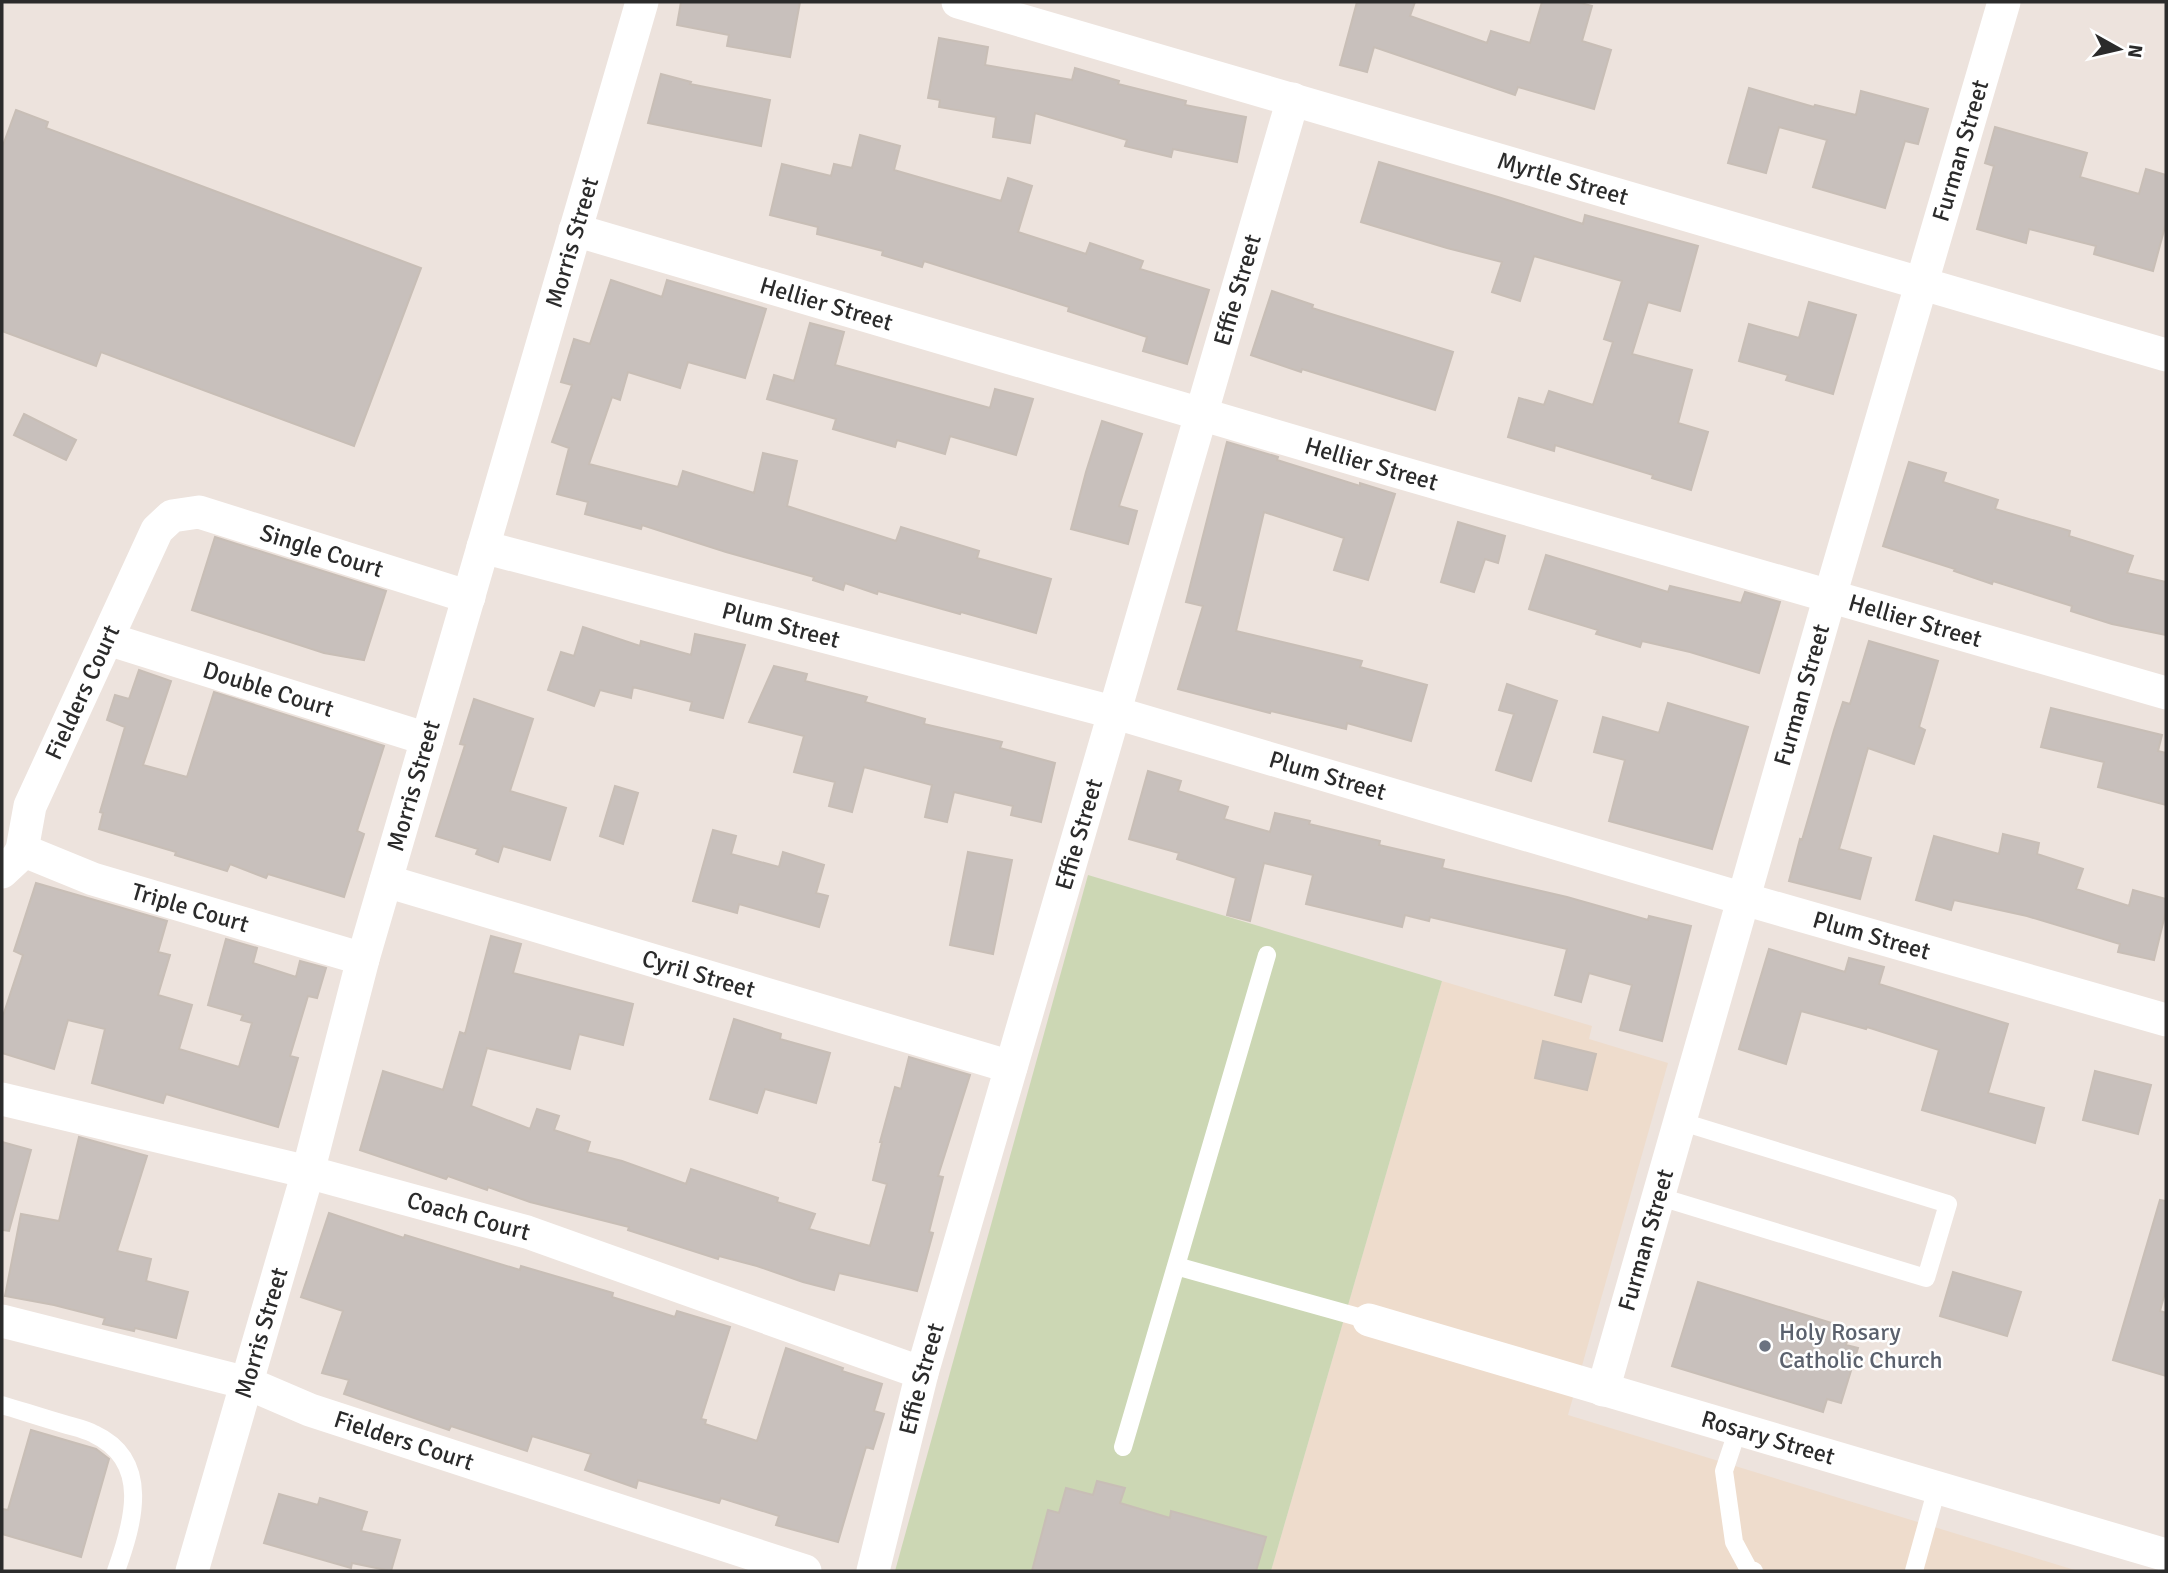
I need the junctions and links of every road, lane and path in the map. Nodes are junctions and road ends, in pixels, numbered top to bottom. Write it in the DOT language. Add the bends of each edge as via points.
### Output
graph roads {
  1 [pos="642,2"];
  2 [pos="958,2"];
  3 [pos="2004,2"];
  4 [pos="1293,99"];
  5 [pos="575,230"];
  6 [pos="1921,283"];
  7 [pos="2166,355"];
  8 [pos="1201,415"];
  9 [pos="172,516"];
  10 [pos="483,547"];
  11 [pos="1830,596"];
  12 [pos="469,597"];
  13 [pos="108,639"];
  14 [pos="2166,693"];
  15 [pos="1116,713"];
  16 [pos="427,739"];
  17 [pos="12,861"];
  18 [pos="386,881"];
  19 [pos="1744,899"];
  20 [pos="1267,956"];
  21 [pos="363,959"];
  22 [pos="2166,1020"];
  23 [pos="1011,1066"];
  24 [pos="2,1099"];
  25 [pos="1679,1121"];
  26 [pos="308,1172"];
  27 [pos="1657,1196"];
  28 [pos="1176,1266"];
  29 [pos="1369,1320"];
  30 [pos="2,1321"];
  31 [pos="922,1373"];
  32 [pos="247,1383"];
  33 [pos="1603,1390"];
  34 [pos="2,1405"];
  35 [pos="1738,1429"];
  36 [pos="1124,1447"];
  37 [pos="1937,1488"];
  38 [pos="2166,1555"];
  39 [pos="116,1571"];
  40 [pos="192,1571"];
  41 [pos="805,1571"];
  42 [pos="873,1571"];
  43 [pos="1754,1571"];
  44 [pos="1914,1571"];
  1 -- 5 [label="street, Morris Street"];
  2 -- 4 [label="street, Myrtle Street"];
  3 -- 6 [label="street, Furman Street"];
  4 -- 6 [label="street, Myrtle Street"];
  4 -- 8 [label="street, Effie Street"];
  5 -- 8 [label="street, Hellier Street"];
  5 -- 10 [label="street, Morris Street"];
  6 -- 7 [label="street, Myrtle Street"];
  6 -- 11 [label="street, Furman Street"];
  8 -- 11 [label="street, Hellier Street"];
  8 -- 15 [label="street, Effie Street"];
  9 -- 12 [label="street, Single Court" via="199,512"];
  9 -- 13 [label="street, Fielders Court" via="157,530"];
  10 -- 12 [label="street, Morris Street"];
  10 -- 15 [label="street, Plum Street"];
  11 -- 14 [label="street, Hellier Street"];
  11 -- 19 [label="street, Furman Street"];
  12 -- 16 [label="street, Morris Street"];
  13 -- 16 [label="street, Double Court"];
  13 -- 17 [label="street, Fielders Court" via="30,806"];
  15 -- 19 [label="street, Plum Street"];
  15 -- 23 [label="street, Effie Street"];
  16 -- 18 [label="street, Morris Street"];
  17 -- 21 [label="street, Triple Court" via="93,879"];
  18 -- 21 [label="street, Morris Street"];
  18 -- 23 [label="street, Cyril Street"];
  19 -- 22 [label="street, Plum Street"];
  19 -- 25 [label="street, Furman Street"];
  20 -- 28 [label="lane"];
  21 -- 26 [label="street, Morris Street"];
  23 -- 31 [label="street, Effie Street"];
  24 -- 26 [label="street, Coach Court"];
  25 -- 27 [label="street, Furman Street"];
  25 -- 27 [label="lane" via="1948,1204 1926,1278"];
  26 -- 31 [label="street, Coach Court" via="527,1232"];
  26 -- 32 [label="street, Morris Street"];
  27 -- 33 [label="street, Furman Street"];
  28 -- 29 [label="lane"];
  28 -- 36 [label="lane"];
  29 -- 33 [label="street, Rosary Street"];
  30 -- 32 [label="street, Fielders Court"];
  31 -- 42 [label="street, Effie Street"];
  32 -- 40 [label="street, Morris Street"];
  32 -- 41 [label="street, Fielders Court" via="310,1410"];
  33 -- 35 [label="street, Rosary Street"];
  34 -- 39 [label="lane" via="94,1433 126,1461 134,1504"];
  35 -- 37 [label="street, Rosary Street"];
  35 -- 43 [label="lane" via="1724,1471 1734,1542"];
  37 -- 38 [label="street, Rosary Street"];
  37 -- 44 [label="lane"];
}
